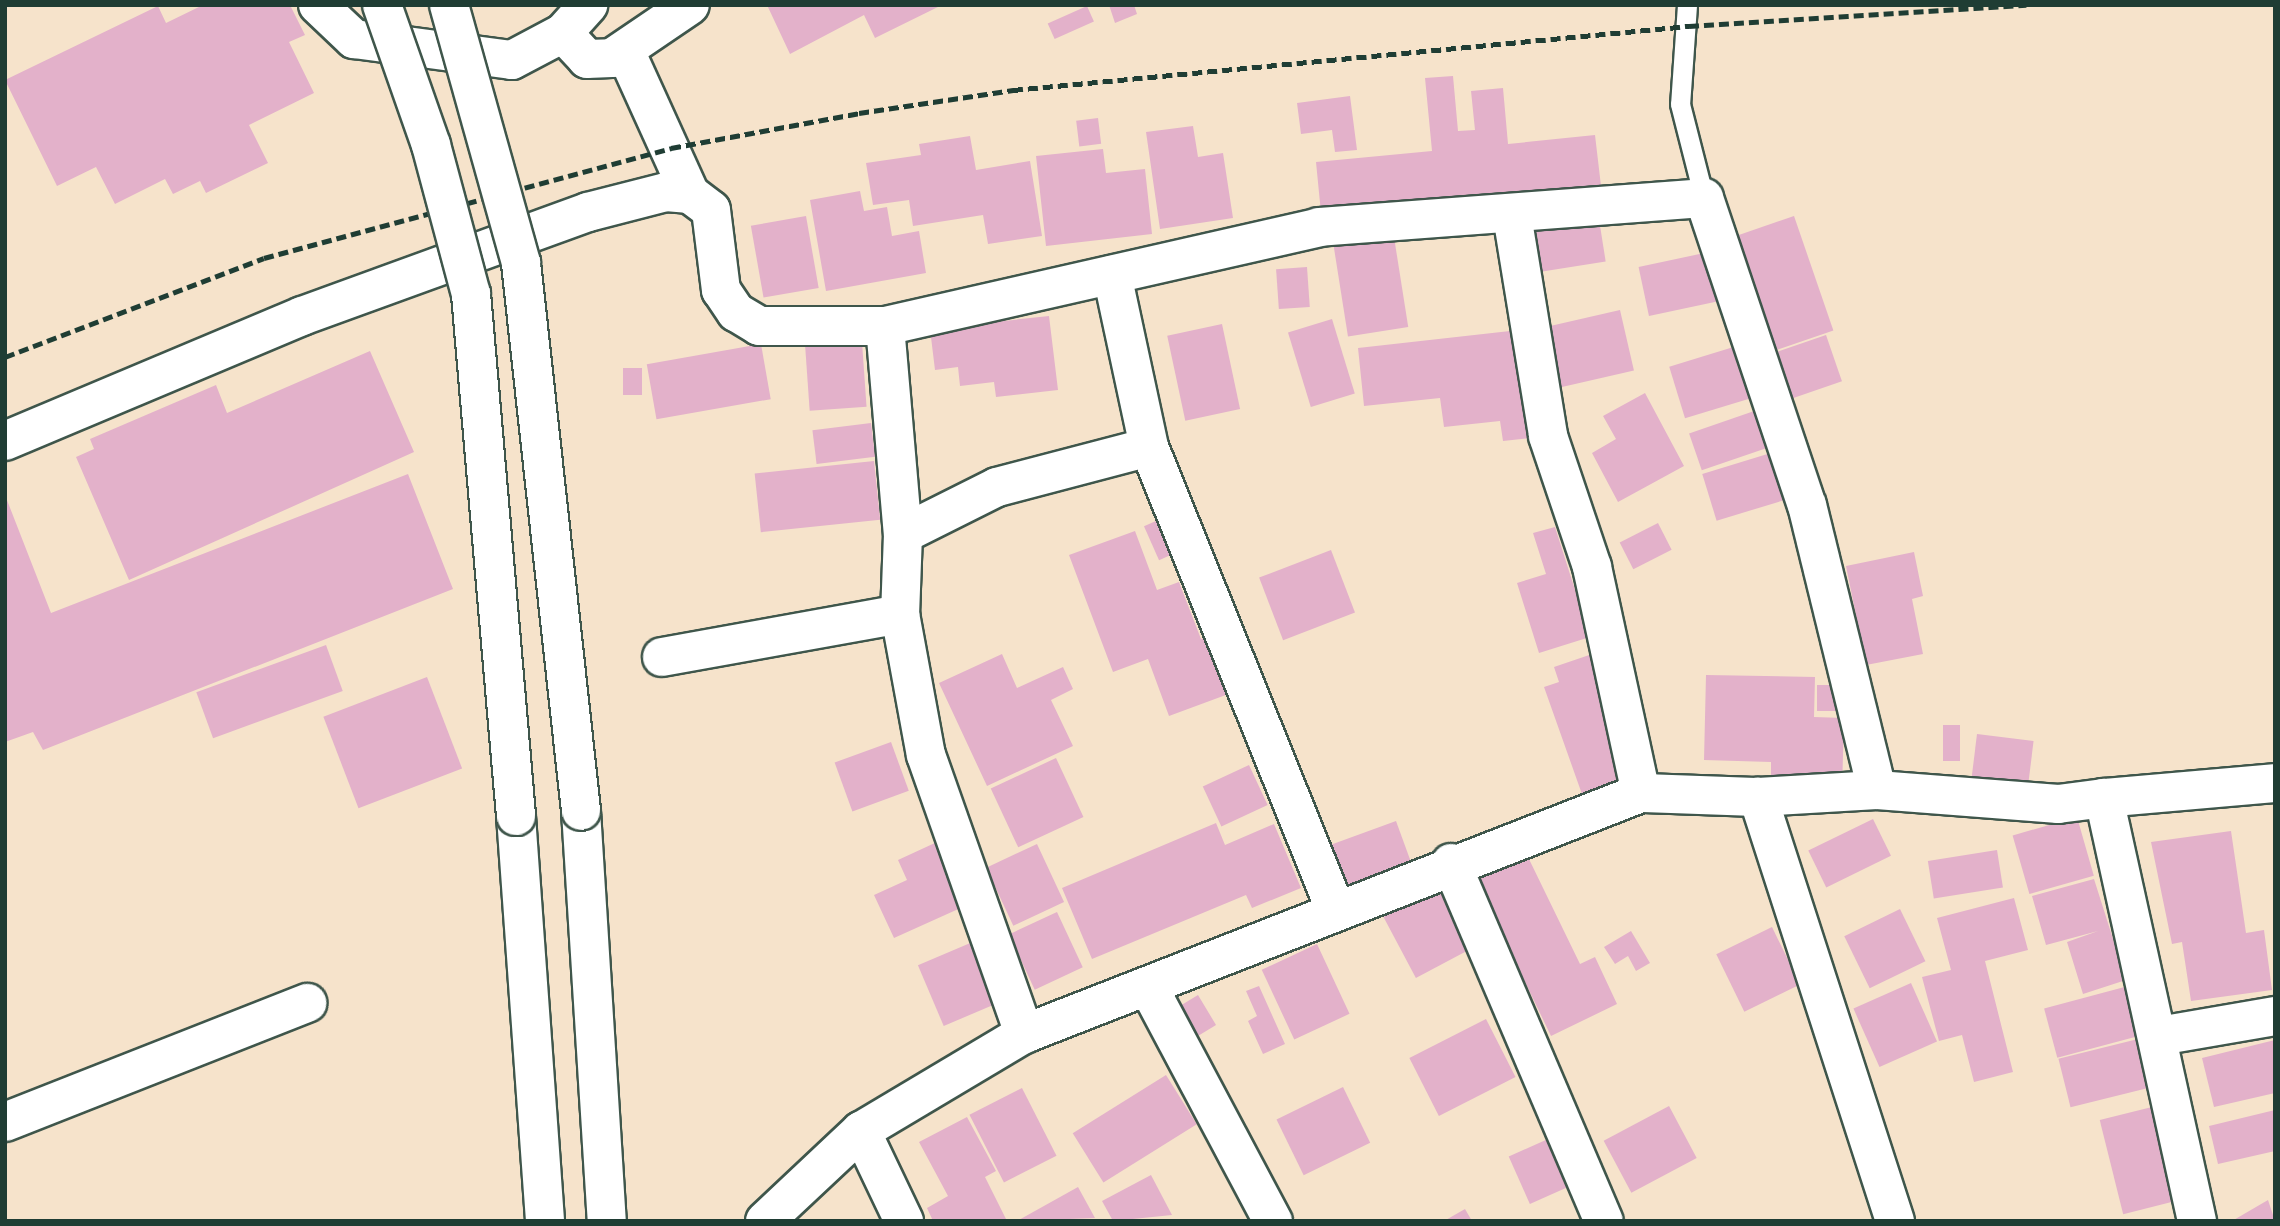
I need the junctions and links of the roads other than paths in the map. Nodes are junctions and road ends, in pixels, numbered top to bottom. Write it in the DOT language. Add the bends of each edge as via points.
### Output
graph roads {
  1 [pos="318,5"];
  2 [pos="382,5"];
  3 [pos="449,5"];
  4 [pos="690,5"];
  5 [pos="1688,5"];
  6 [pos="575,19"];
  7 [pos="626,53"];
  8 [pos="690,194"];
  9 [pos="1704,198"];
  10 [pos="1512,215"];
  11 [pos="1111,275"];
  12 [pos="886,326"];
  13 [pos="5,441"];
  14 [pos="1149,447"];
  15 [pos="903,534"];
  16 [pos="900,614"];
  17 [pos="662,657"];
  18 [pos="2275,783"];
  19 [pos="1877,790"];
  20 [pos="1641,793"];
  21 [pos="1758,797"];
  22 [pos="2104,798"];
  23 [pos="1451,863"];
  24 [pos="1336,911"];
  25 [pos="1150,990"];
  26 [pos="307,1003"];
  27 [pos="2275,1016"];
  28 [pos="1024,1034"];
  29 [pos="2159,1036"];
  30 [pos="5,1122"];
  31 [pos="861,1131"];
  32 [pos="545,1221"];
  33 [pos="607,1221"];
  34 [pos="765,1221"];
  35 [pos="904,1221"];
  36 [pos="1272,1221"];
  37 [pos="1604,1221"];
  38 [pos="1895,1221"];
  39 [pos="2197,1221"];
  1 -- 6 [label="street" via="354,39 512,60"];
  2 -- 32 [label="street, bridge" via="431,145 471,294"];
  3 -- 33 [label="street, bridge" via="520,263 581,811"];
  4 -- 7 [label="street"];
  5 -- 9 [label="lane" via="1681,104"];
  6 -- 7 [label="street" via="587,60"];
  7 -- 8 [label="street"];
  8 -- 12 [label="street" via="711,210 721,290 736,312 759,326"];
  8 -- 13 [label="street" via="666,192 575,217 302,316"];
  9 -- 10 [label="street"];
  9 -- 19 [label="street" via="1807,505"];
  10 -- 11 [label="street" via="1319,227"];
  10 -- 20 [label="street" via="1548,436 1592,567"];
  11 -- 12 [label="street"];
  11 -- 14 [label="street"];
  12 -- 15 [label="street"];
  14 -- 15 [label="street" via="997,487"];
  14 -- 24 [label="street"];
  15 -- 16 [label="street"];
  16 -- 17 [label="street"];
  16 -- 28 [label="street" via="926,755"];
  18 -- 22 [label="street"];
  19 -- 21 [label="street"];
  19 -- 22 [label="street" via="2058,804"];
  20 -- 21 [label="street"];
  20 -- 23 [label="street"];
  21 -- 38 [label="street"];
  22 -- 29 [label="street"];
  23 -- 24 [label="street"];
  23 -- 37 [label="street"];
  24 -- 25 [label="street"];
  25 -- 28 [label="street"];
  25 -- 36 [label="street"];
  26 -- 30 [label="street"];
  27 -- 29 [label="street"];
  28 -- 31 [label="street"];
  29 -- 39 [label="street"];
  31 -- 34 [label="street"];
  31 -- 35 [label="street"];
}
